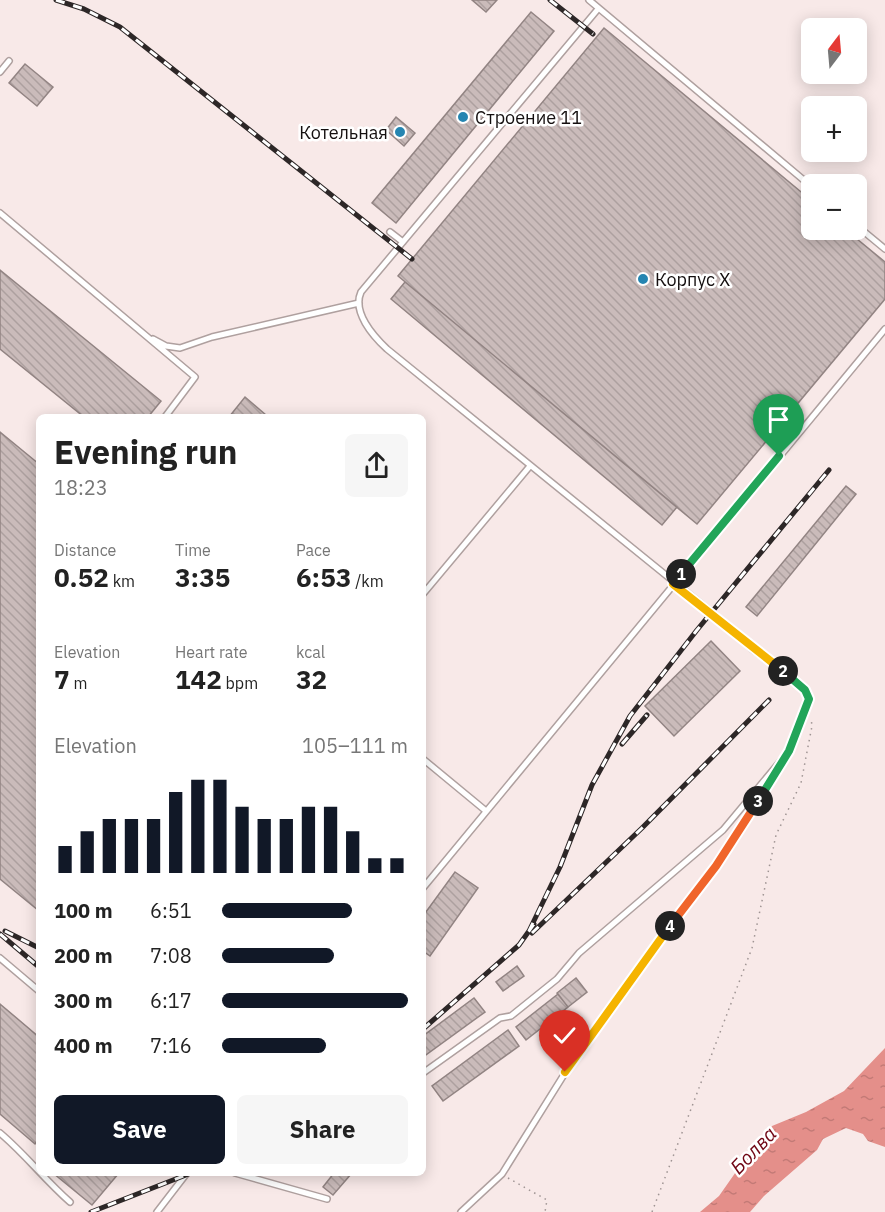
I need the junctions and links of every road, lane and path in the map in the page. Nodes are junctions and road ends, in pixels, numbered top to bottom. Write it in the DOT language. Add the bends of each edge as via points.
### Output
graph roads {
  1 [pos="589,0"];
  2 [pos="598,9"];
  3 [pos="9,61"];
  4 [pos="0,72"];
  5 [pos="801,178"];
  6 [pos="0,213"];
  7 [pos="390,232"];
  8 [pos="867,234"];
  9 [pos="403,242"];
  10 [pos="885,249"];
  11 [pos="359,303"];
  12 [pos="885,329"];
  13 [pos="144,334"];
  14 [pos="167,414"];
  15 [pos="530,466"];
  16 [pos="673,584"];
  17 [pos="426,590"];
  18 [pos="811,717"];
  19 [pos="789,751"];
  20 [pos="426,761"];
  21 [pos="486,811"];
  22 [pos="426,884"];
  23 [pos="0,958"];
  24 [pos="36,988"];
  25 [pos="426,1071"];
  26 [pos="0,1133"];
  27 [pos="36,1172"];
  28 [pos="502,1174"];
  29 [pos="41,1176"];
  30 [pos="185,1176"];
  31 [pos="246,1176"];
  32 [pos="327,1199"];
  33 [pos="70,1202"];
  34 [pos="157,1212"];
  35 [pos="461,1212"];
  36 [pos="545,1212"];
  37 [pos="652,1212"];
  1 -- 2 [label="lane"];
  2 -- 5 [label="lane"];
  2 -- 9 [label="lane"];
  3 -- 4 [label="lane"];
  6 -- 13 [label="lane"];
  7 -- 9 [label="lane"];
  8 -- 10 [label="lane"];
  9 -- 11 [label="lane" via="361,292"];
  11 -- 13 [label="lane" via="180,348 166,346"];
  11 -- 15 [label="lane" via="377,340"];
  12 -- 16 [label="lane"];
  13 -- 14 [label="lane" via="195,377"];
  15 -- 16 [label="lane"];
  15 -- 17 [label="lane"];
  16 -- 19 [label="lane" via="805,690 809,699"];
  16 -- 21 [label="lane"];
  18 -- 37 [label="path" via="801,783 776,835 752,948"];
  19 -- 25 [label="lane" via="708,844 579,953 557,979 511,1016 500,1018"];
  19 -- 28 [label="lane" via="716,866 565,1072"];
  20 -- 21 [label="lane"];
  21 -- 22 [label="lane"];
  23 -- 24 [label="lane"];
  26 -- 27 [label="lane" via="26,1156"];
  28 -- 35 [label="lane"];
  28 -- 36 [label="path" via="547,1200"];
  29 -- 33 [label="lane"];
  30 -- 34 [label="lane"];
  31 -- 32 [label="lane"];
}
